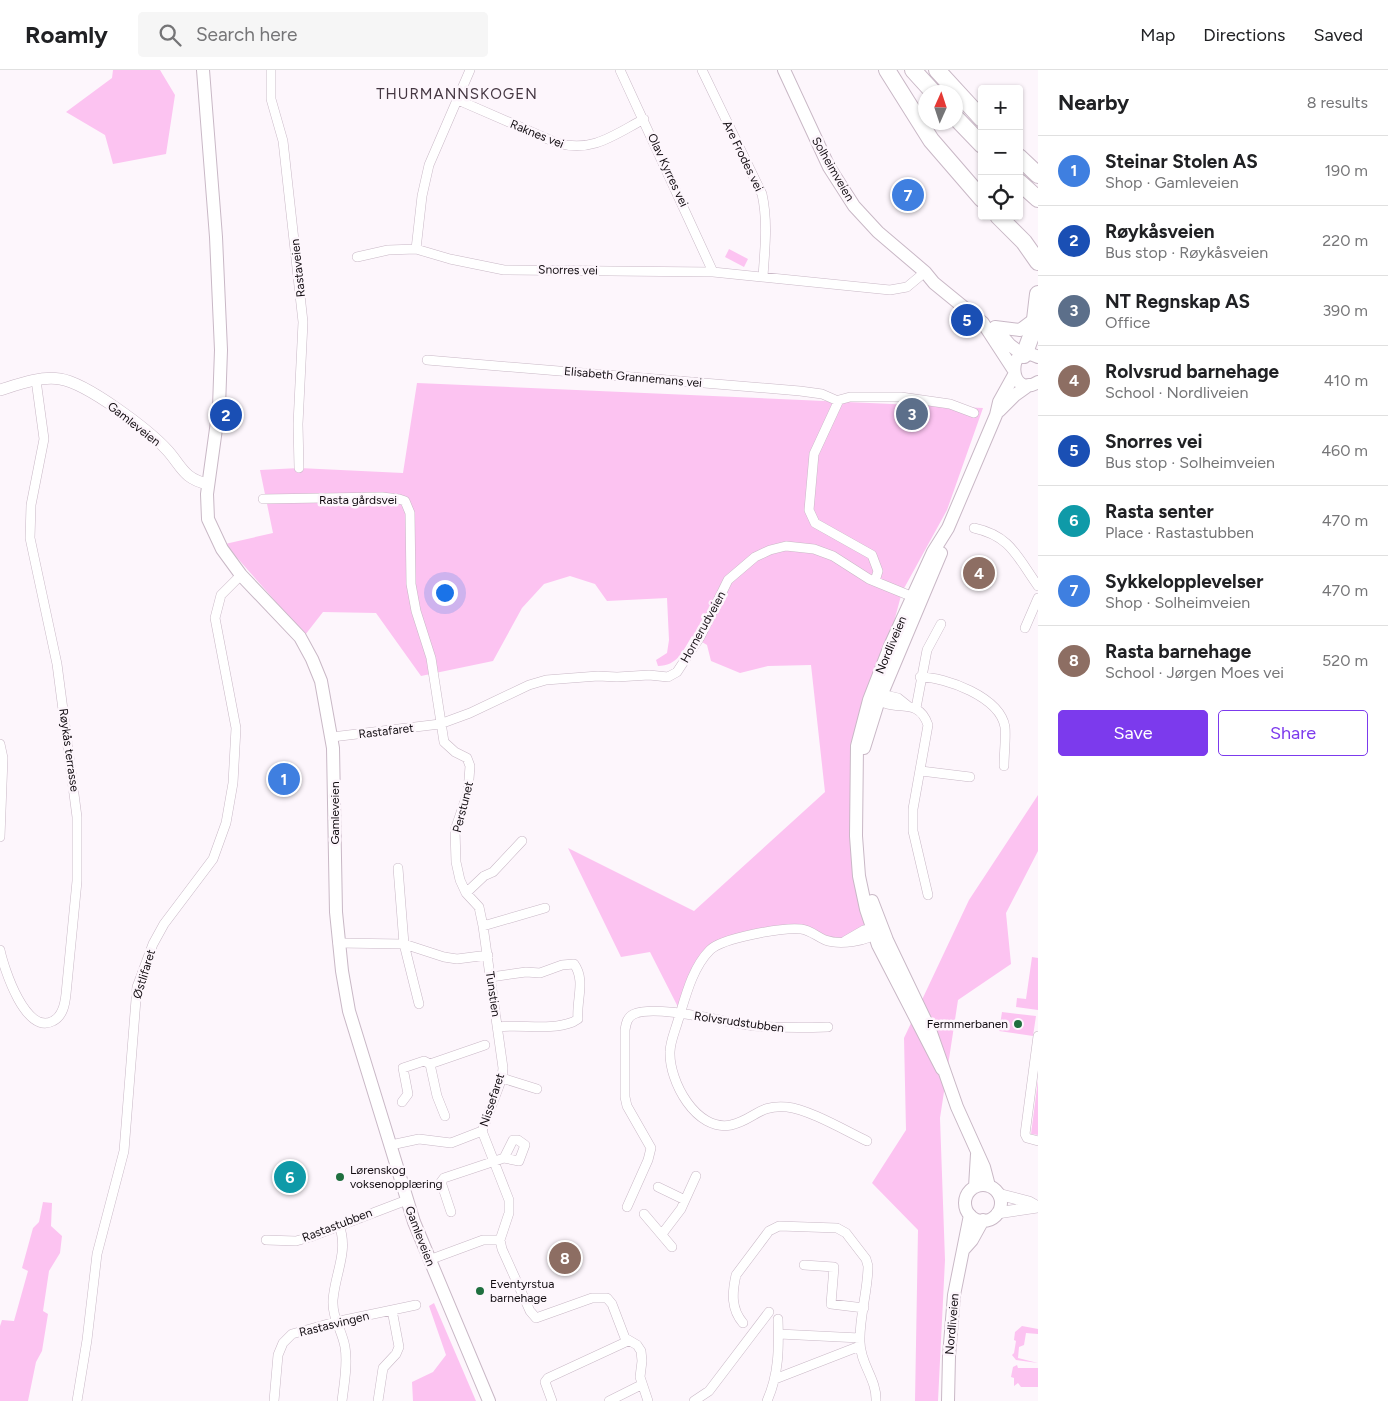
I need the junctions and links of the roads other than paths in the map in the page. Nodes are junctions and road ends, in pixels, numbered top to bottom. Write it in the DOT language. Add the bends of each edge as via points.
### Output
graph roads {
  1 [pos="203,70"];
  2 [pos="271,70"];
  3 [pos="470,70"];
  4 [pos="620,70"];
  5 [pos="702,70"];
  6 [pos="784,70"];
  7 [pos="887,70"];
  8 [pos="913,70"];
  9 [pos="937,70"];
  10 [pos="951,70"];
  11 [pos="927,85"];
  12 [pos="951,85"];
  13 [pos="957,85"];
  14 [pos="963,98"];
  15 [pos="458,100"];
  16 [pos="978,115"];
  17 [pos="644,119"];
  18 [pos="963,125"];
  19 [pos="978,141"];
  20 [pos="1023,161"];
  21 [pos="1038,175"];
  22 [pos="1023,186"];
  23 [pos="978,195"];
  24 [pos="1038,199"];
  25 [pos="1002,220"];
  26 [pos="416,249"];
  27 [pos="357,257"];
  28 [pos="1038,262"];
  29 [pos="712,272"];
  30 [pos="925,272"];
  31 [pos="763,276"];
  32 [pos="1038,294"];
  33 [pos="1036,318"];
  34 [pos="995,327"];
  35 [pos="1028,356"];
  36 [pos="427,360"];
  37 [pos="1014,372"];
  38 [pos="36,380"];
  39 [pos="1034,385"];
  40 [pos="0,390"];
  41 [pos="838,401"];
  42 [pos="974,413"];
  43 [pos="996,415"];
  44 [pos="299,468"];
  45 [pos="208,484"];
  46 [pos="263,499"];
  47 [pos="974,528"];
  48 [pos="241,575"];
  49 [pos="876,581"];
  50 [pos="1038,586"];
  51 [pos="917,598"];
  52 [pos="1038,598"];
  53 [pos="941,624"];
  54 [pos="1026,628"];
  55 [pos="920,677"];
  56 [pos="877,696"];
  57 [pos="912,707"];
  58 [pos="440,724"];
  59 [pos="332,737"];
  60 [pos="0,744"];
  61 [pos="1004,766"];
  62 [pos="921,771"];
  63 [pos="970,777"];
  64 [pos="0,837"];
  65 [pos="522,841"];
  66 [pos="398,868"];
  67 [pos="466,893"];
  68 [pos="928,895"];
  69 [pos="545,908"];
  70 [pos="483,926"];
  71 [pos="876,931"];
  72 [pos="338,943"];
  73 [pos="404,944"];
  74 [pos="0,950"];
  75 [pos="488,955"];
  76 [pos="491,977"];
  77 [pos="419,1004"];
  78 [pos="681,1014"];
  79 [pos="828,1027"];
  80 [pos="498,1030"];
  81 [pos="1038,1036"];
  82 [pos="485,1045"];
  83 [pos="430,1064"];
  84 [pos="502,1078"];
  85 [pos="537,1089"];
  86 [pos="402,1102"];
  87 [pos="445,1116"];
  88 [pos="482,1131"];
  89 [pos="867,1140"];
  90 [pos="1038,1141"];
  91 [pos="391,1145"];
  92 [pos="976,1154"];
  93 [pos="504,1158"];
  94 [pos="494,1162"];
  95 [pos="696,1176"];
  96 [pos="658,1187"];
  97 [pos="975,1187"];
  98 [pos="994,1190"];
  99 [pos="406,1200"];
  100 [pos="685,1200"];
  101 [pos="627,1207"];
  102 [pos="1038,1207"];
  103 [pos="451,1212"];
  104 [pos="997,1213"];
  105 [pos="644,1214"];
  106 [pos="970,1215"];
  107 [pos="982,1220"];
  108 [pos="339,1225"];
  109 [pos="662,1234"];
  110 [pos="266,1240"];
  111 [pos="500,1240"];
  112 [pos="672,1247"];
  113 [pos="964,1249"];
  114 [pos="429,1260"];
  115 [pos="804,1265"];
  116 [pos="416,1305"];
  117 [pos="864,1308"];
  118 [pos="392,1310"];
  119 [pos="769,1312"];
  120 [pos="778,1319"];
  121 [pos="335,1322"];
  122 [pos="743,1323"];
  123 [pos="778,1334"];
  124 [pos="628,1341"];
  125 [pos="860,1342"];
  126 [pos="776,1379"];
  127 [pos="641,1385"];
  128 [pos="77,1401"];
  129 [pos="274,1401"];
  130 [pos="342,1401"];
  131 [pos="378,1401"];
  132 [pos="489,1401"];
  133 [pos="552,1401"];
  134 [pos="609,1401"];
  135 [pos="648,1401"];
  136 [pos="694,1401"];
  137 [pos="767,1401"];
  138 [pos="876,1401"];
  139 [pos="948,1401"];
  1 -- 45 [label="main road" via="221,350 219,407"];
  2 -- 44 [label="street, Rastaveien" via="271,99 283,141 303,322"];
  3 -- 15 [label="street"];
  4 -- 17 [label="street, Olav Kyrres vei"];
  5 -- 31 [label="street, Are Frodes vei" via="762,194 766,224"];
  6 -- 30 [label="main road, Solheimveien" via="829,167 850,199 878,232"];
  7 -- 23 [label="highway" via="931,140"];
  8 -- 11 [label="highway"];
  9 -- 12 [label="highway"];
  10 -- 13 [label="highway"];
  14 -- 16 [label="highway"];
  15 -- 17 [label="street, Raknes vei" via="571,147 596,144"];
  15 -- 26 [label="street" via="429,165"];
  17 -- 29 [label="street, Olav Kyrres vei"];
  18 -- 19 [label="highway"];
  20 -- 21 [label="highway"];
  22 -- 24 [label="highway"];
  25 -- 28 [label="highway"];
  26 -- 27 [label="street, Snorres vei" via="388,250"];
  26 -- 29 [label="street, Snorres vei" via="504,270"];
  29 -- 31 [label="street, Snorres vei"];
  30 -- 31 [label="street, Snorres vei" via="898,290"];
  30 -- 34 [label="main road, Solheimveien" via="938,277"];
  30 -- 37 [label="main road, Solheimveien" via="983,324"];
  32 -- 33 [label="highway"];
  33 -- 34 [label="main road" via="1020,330"];
  33 -- 35 [label="highway"];
  34 -- 35 [label="main road, Solheimveien" via="1010,345"];
  35 -- 37 [label="main road, Nordliveien" via="1015,362"];
  36 -- 41 [label="street, Elisabeth Grannemans vei" via="800,391 822,394"];
  37 -- 39 [label="main road, Nordliveien" via="1018,381"];
  37 -- 43 [label="main road, Nordliveien"];
  38 -- 40 [label="street, Gamleveien"];
  38 -- 45 [label="street, Gamleveien" via="65,380 92,392 154,438 188,477"];
  38 -- 74 [label="street, Røykås terrasse" via="44,440 30,514 30,538 57,664 77,827 77,880 66,994 57,1018 44,1023 27,1015"];
  39 -- 43 [label="main road, Nordliveien" via="1015,395"];
  41 -- 42 [label="street, Elisabeth Grannemans vei" via="850,397 901,397 950,404"];
  41 -- 49 [label="street" via="814,454 810,514 815,523 872,555 878,571"];
  43 -- 51 [label="main road, Nordliveien"];
  45 -- 48 [label="main road, Gamleveien" via="206,507 210,525"];
  46 -- 58 [label="street, Rasta gårdsvei" via="399,498 405,502 410,513 411,584 431,658"];
  47 -- 50 [label="street" via="993,534 1008,544"];
  48 -- 59 [label="main road, Gamleveien" via="290,624 308,650 324,692"];
  48 -- 128 [label="street, Østlifaret" via="221,596 215,618 236,728 233,783 226,823 212,859 152,944 137,987 124,1151 97,1254"];
  49 -- 51 [label="street, Hornerudveien"];
  49 -- 58 [label="street, Hornerudveien" via="814,549 786,546 770,550 755,557 728,580 700,637 673,675 546,680"];
  51 -- 56 [label="main road, Nordliveien"];
  52 -- 54 [label="street"];
  53 -- 55 [label="street" via="927,650"];
  55 -- 57 [label="street"];
  55 -- 61 [label="street" via="951,681 993,707 1005,727"];
  56 -- 57 [label="street"];
  56 -- 71 [label="main road, Nordliveien" via="858,740 855,821 859,861"];
  57 -- 62 [label="street" via="925,714 928,725"];
  58 -- 59 [label="street, Rastafaret"];
  58 -- 67 [label="street, Perstunet" via="444,742 467,758 470,766 468,792 455,830 456,862"];
  59 -- 72 [label="main road, Gamleveien"];
  60 -- 64 [label="street" via="3,758"];
  62 -- 63 [label="street"];
  62 -- 68 [label="street" via="913,809 913,831"];
  65 -- 67 [label="street" via="493,872"];
  66 -- 73 [label="street"];
  67 -- 70 [label="street, Perstunet" via="479,907"];
  69 -- 70 [label="street"];
  70 -- 75 [label="street, Perstunet"];
  71 -- 78 [label="street" via="845,941 829,941 800,929 746,936 717,945 703,959 691,982"];
  71 -- 92 [label="main road, Nordliveien" via="930,1030"];
  72 -- 73 [label="street"];
  72 -- 91 [label="main road, Gamleveien" via="353,1027"];
  73 -- 75 [label="street" via="444,958"];
  73 -- 77 [label="street"];
  75 -- 76 [label="street, Tunstien"];
  76 -- 80 [label="street, Tunstien"];
  76 -- 80 [label="street" via="540,973 574,964 580,988 576,1005 578,1019 573,1022 535,1028 514,1025"];
  78 -- 79 [label="street, Rolvsrudstubben" via="754,1026"];
  78 -- 89 [label="street" via="670,1051 671,1069 679,1088 700,1116 715,1125 730,1125 771,1106 790,1107"];
  78 -- 101 [label="street, Rolvsrudstubben" via="641,1012 626,1022 625,1097 652,1148"];
  80 -- 84 [label="street, Nissefaret"];
  81 -- 90 [label="street" via="1025,1134 1027,1138"];
  82 -- 83 [label="street"];
  83 -- 86 [label="street" via="424,1061 403,1068 408,1094"];
  83 -- 87 [label="street"];
  84 -- 85 [label="street"];
  84 -- 88 [label="street, Nissefaret"];
  88 -- 91 [label="street, Nissefaret" via="451,1143 419,1139"];
  88 -- 94 [label="street"];
  91 -- 99 [label="main road, Gamleveien"];
  92 -- 97 [label="main road, Nordliveien"];
  92 -- 98 [label="main road, Nordliveien"];
  93 -- 94 [label="street"];
  94 -- 103 [label="street" via="444,1178 441,1182"];
  94 -- 111 [label="street" via="510,1200"];
  95 -- 100 [label="street"];
  96 -- 100 [label="street"];
  97 -- 98 [label="main road"];
  97 -- 106 [label="main road" via="966,1200"];
  98 -- 102 [label="street"];
  98 -- 104 [label="main road" via="1001,1204"];
  99 -- 108 [label="street, Rastastubben"];
  99 -- 114 [label="main road, Gamleveien"];
  100 -- 109 [label="street"];
  102 -- 104 [label="street"];
  104 -- 107 [label="main road"];
  105 -- 109 [label="street"];
  106 -- 107 [label="main road"];
  106 -- 113 [label="main road, Nordliveien"];
  107 -- 113 [label="main road, Nordliveien"];
  108 -- 110 [label="street, Rastastubben" via="296,1241"];
  108 -- 121 [label="street" via="344,1247 333,1299"];
  109 -- 112 [label="street"];
  111 -- 114 [label="street" via="483,1240"];
  111 -- 124 [label="street" via="534,1316 540,1318 592,1298 607,1298"];
  113 -- 139 [label="main road, Nordliveien" via="952,1313"];
  114 -- 132 [label="main road, Gamleveien"];
  115 -- 117 [label="street" via="834,1267 831,1304"];
  116 -- 118 [label="street, Rastasvingen"];
  117 -- 122 [label="street" via="868,1266 846,1233 833,1227 779,1226 768,1231 736,1275 734,1310"];
  117 -- 125 [label="street"];
  118 -- 121 [label="street, Rastasvingen"];
  118 -- 131 [label="street" via="399,1348 383,1368"];
  119 -- 136 [label="street" via="709,1391"];
  120 -- 123 [label="street"];
  121 -- 129 [label="street, Rastasvingen" via="292,1334 284,1343 278,1355"];
  121 -- 130 [label="street" via="345,1346"];
  123 -- 125 [label="street"];
  123 -- 126 [label="street"];
  124 -- 127 [label="street" via="641,1351"];
  124 -- 133 [label="street" via="548,1378 545,1382"];
  125 -- 126 [label="street"];
  125 -- 138 [label="street" via="873,1380"];
  126 -- 137 [label="street"];
  127 -- 134 [label="street"];
  127 -- 135 [label="street"];
}
